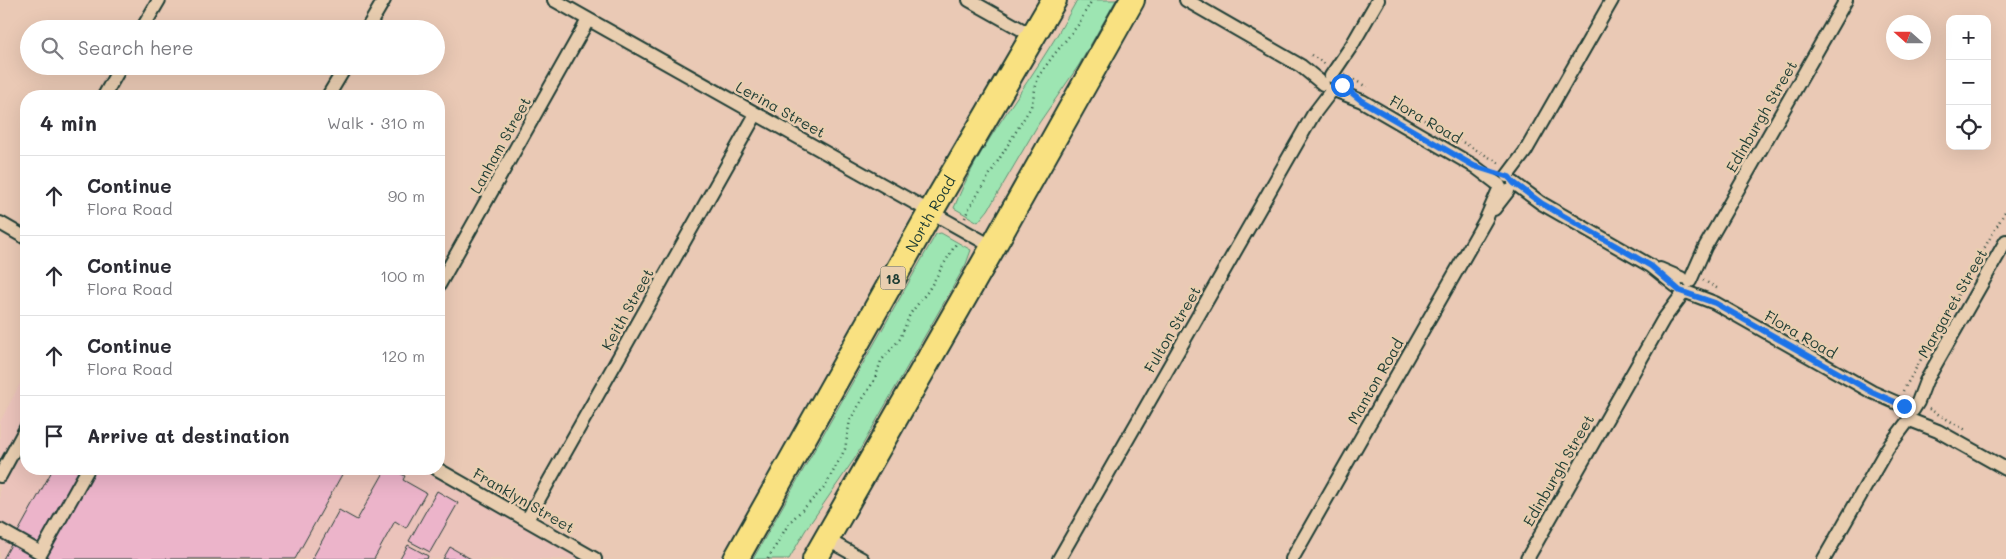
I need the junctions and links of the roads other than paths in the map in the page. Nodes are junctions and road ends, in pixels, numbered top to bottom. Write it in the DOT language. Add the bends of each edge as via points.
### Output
graph roads {
  1 [pos="158,0"];
  2 [pos="384,0"];
  3 [pos="554,0"];
  4 [pos="969,0"];
  5 [pos="1054,0"];
  6 [pos="1132,0"];
  7 [pos="1186,0"];
  8 [pos="1378,0"];
  9 [pos="1612,0"];
  10 [pos="1846,0"];
  11 [pos="147,20"];
  12 [pos="372,20"];
  13 [pos="588,20"];
  14 [pos="1033,36"];
  15 [pos="116,75"];
  16 [pos="341,75"];
  17 [pos="1331,83"];
  18 [pos="107,90"];
  19 [pos="332,90"];
  20 [pos="756,114"];
  21 [pos="1507,184"];
  22 [pos="931,211"];
  23 [pos="0,223"];
  24 [pos="20,234"];
  25 [pos="2006,242"];
  26 [pos="994,247"];
  27 [pos="445,274"];
  28 [pos="1684,285"];
  29 [pos="1907,413"];
  30 [pos="20,439"];
  31 [pos="2006,470"];
  32 [pos="445,474"];
  33 [pos="85,475"];
  34 [pos="0,476"];
  35 [pos="527,520"];
  36 [pos="0,530"];
  37 [pos="826,538"];
  38 [pos="595,559"];
  39 [pos="736,559"];
  40 [pos="815,559"];
  41 [pos="862,559"];
  42 [pos="1059,559"];
  43 [pos="1292,559"];
  44 [pos="1526,559"];
  45 [pos="1824,559"];
  1 -- 11 [label="street"];
  2 -- 12 [label="street"];
  3 -- 13 [label="street, Lerina Street"];
  4 -- 14 [label="street"];
  5 -- 14 [label="highway, North Road / 18"];
  6 -- 26 [label="highway"];
  7 -- 17 [label="street, Flora Road"];
  8 -- 17 [label="street, Fulton Street"];
  9 -- 21 [label="street, Manton Road"];
  10 -- 28 [label="street, Edinburgh Street"];
  13 -- 20 [label="street, Lerina Street"];
  13 -- 27 [label="street, Lanham Street"];
  14 -- 22 [label="highway, North Road / 18"];
  15 -- 18 [label="street"];
  16 -- 19 [label="street"];
  17 -- 21 [label="street, Flora Road"];
  17 -- 42 [label="street, Fulton Street"];
  20 -- 22 [label="street, Lerina Street"];
  20 -- 35 [label="street, Keith Street"];
  21 -- 28 [label="street, Flora Road"];
  21 -- 43 [label="street, Manton Road"];
  22 -- 26 [label="street, Lerina Street"];
  22 -- 39 [label="highway, North Road / 18"];
  23 -- 24 [label="street"];
  25 -- 29 [label="street, Margaret Street"];
  26 -- 37 [label="highway"];
  28 -- 29 [label="street, Flora Road"];
  28 -- 44 [label="street, Edinburgh Street"];
  29 -- 31 [label="street, Flora Road"];
  29 -- 45 [label="street, Margaret Street"];
  30 -- 34 [label="street"];
  32 -- 35 [label="street, Franklyn Street"];
  33 -- 36 [label="street" via="41,553"];
  35 -- 38 [label="street, Franklyn Street"];
  37 -- 40 [label="highway"];
  37 -- 41 [label="street"];
}
